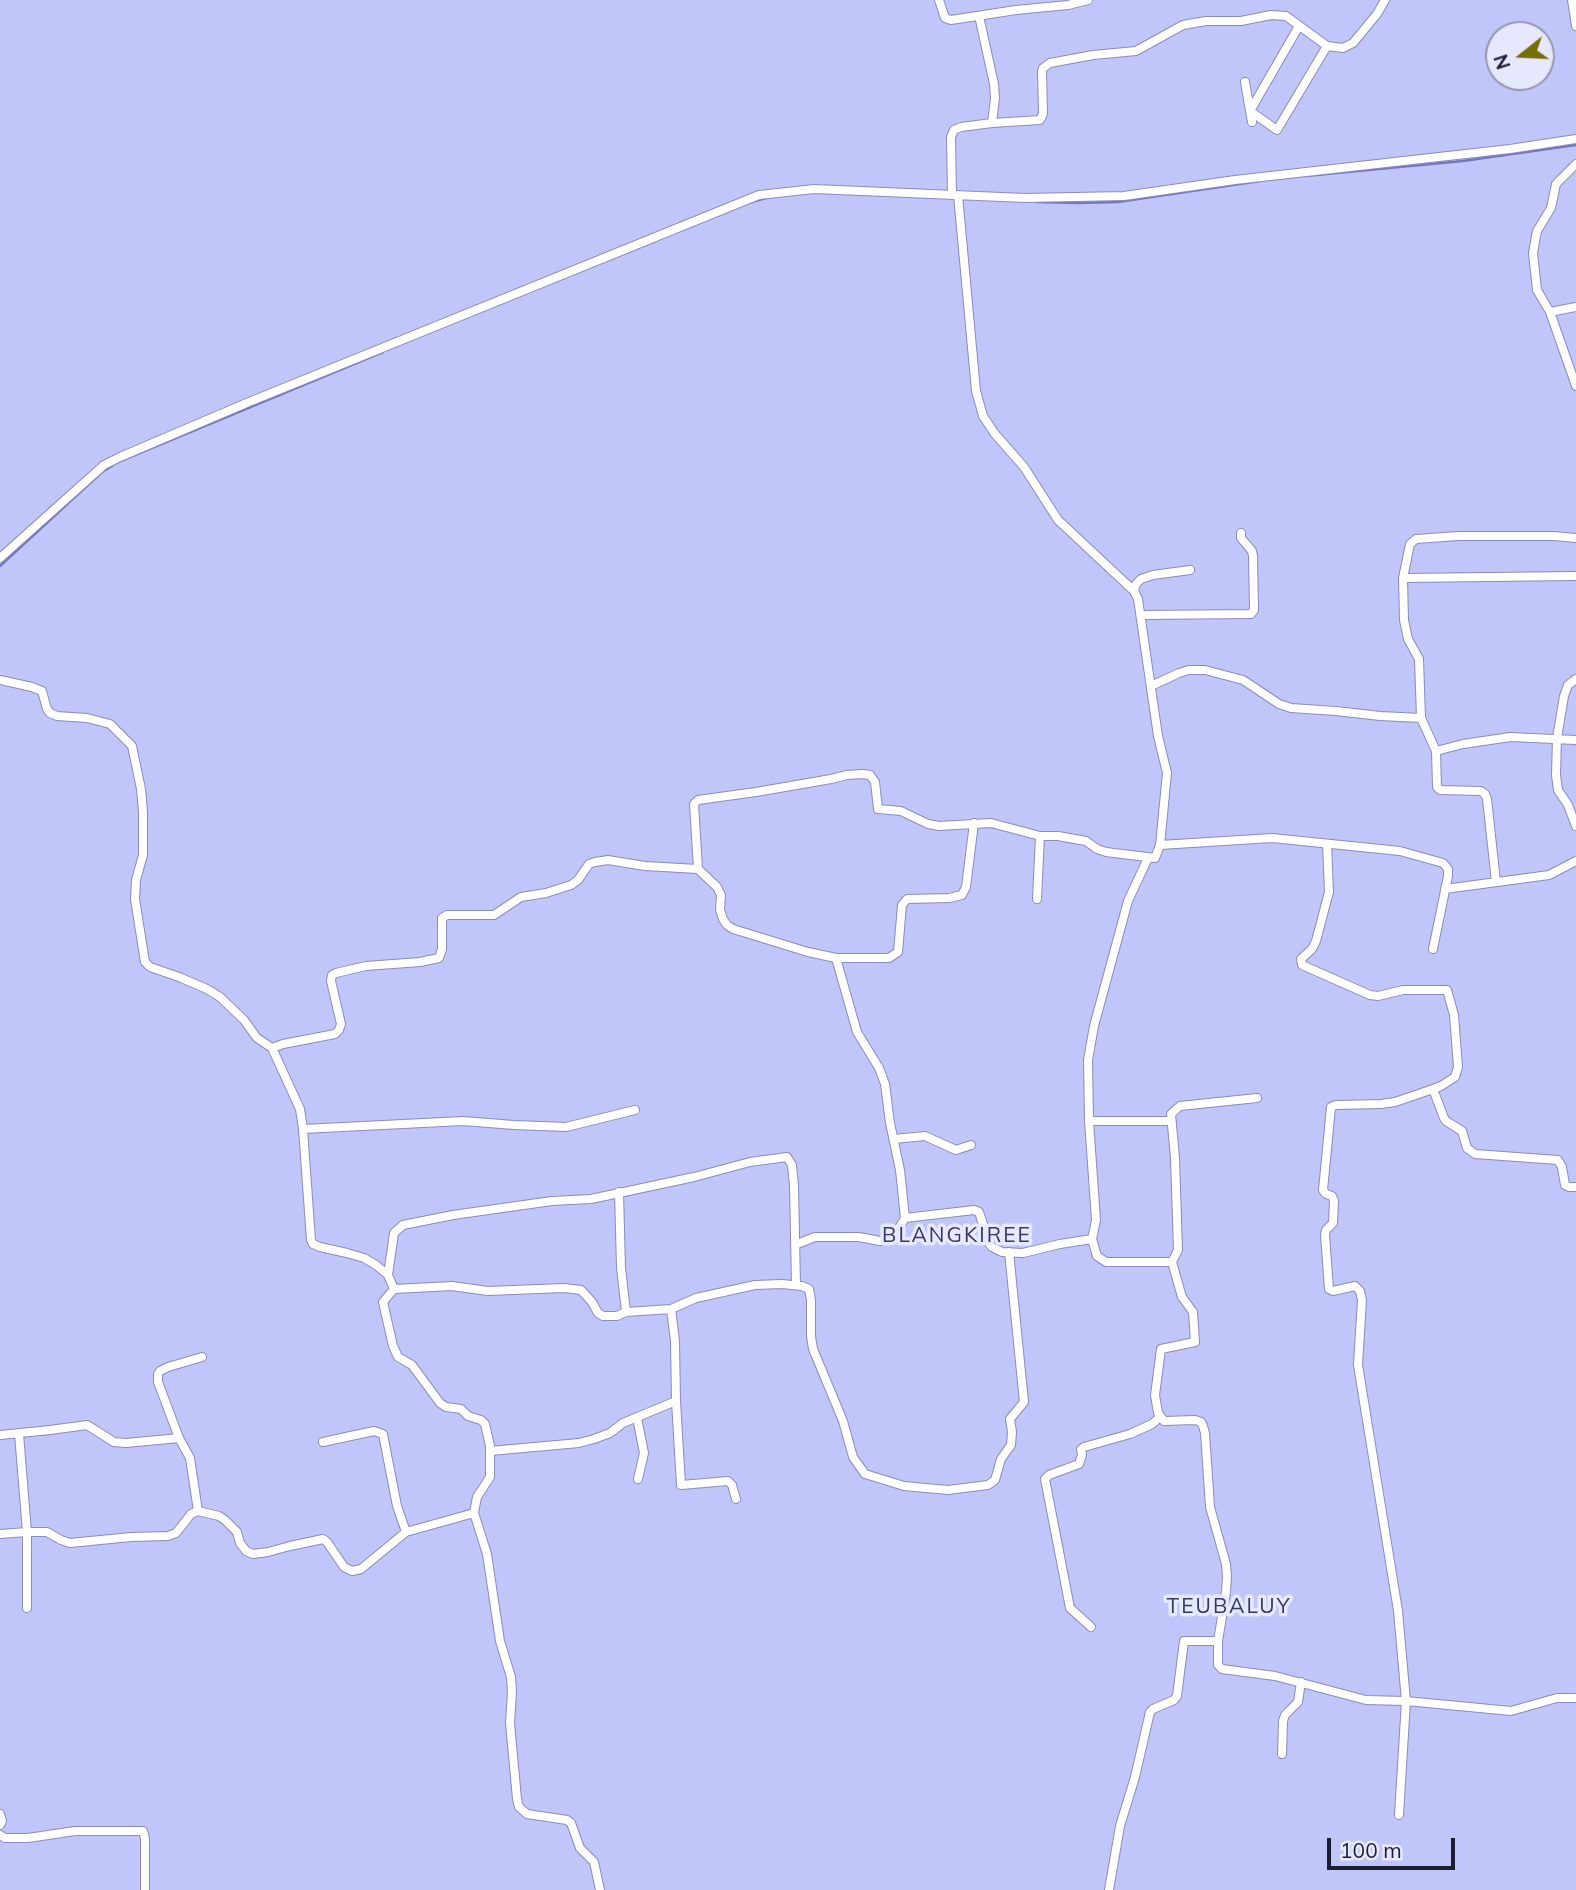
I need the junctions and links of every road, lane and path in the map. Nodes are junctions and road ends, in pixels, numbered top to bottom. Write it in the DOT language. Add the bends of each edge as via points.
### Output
graph roads {
  1 [pos="939,0"];
  2 [pos="1088,0"];
  3 [pos="1385,0"];
  4 [pos="1572,0"];
  5 [pos="979,16"];
  6 [pos="1299,26"];
  7 [pos="1576,26"];
  8 [pos="1327,46"];
  9 [pos="1245,82"];
  10 [pos="1250,111"];
  11 [pos="1252,122"];
  12 [pos="992,123"];
  13 [pos="1576,139"];
  14 [pos="1576,164"];
  15 [pos="955,195"];
  16 [pos="1576,307"];
  17 [pos="1550,312"];
  18 [pos="1576,386"];
  19 [pos="1241,533"];
  20 [pos="1576,538"];
  21 [pos="0,558"];
  22 [pos="1190,570"];
  23 [pos="1576,576"];
  24 [pos="1403,578"];
  25 [pos="1134,591"];
  26 [pos="1141,615"];
  27 [pos="0,680"];
  28 [pos="1576,680"];
  29 [pos="1150,686"];
  30 [pos="1421,719"];
  31 [pos="1557,738"];
  32 [pos="1576,740"];
  33 [pos="1436,751"];
  34 [pos="974,823"];
  35 [pos="1576,826"];
  36 [pos="1041,836"];
  37 [pos="1327,844"];
  38 [pos="1160,845"];
  39 [pos="1148,858"];
  40 [pos="1576,861"];
  41 [pos="698,869"];
  42 [pos="1496,882"];
  43 [pos="1445,889"];
  44 [pos="1037,899"];
  45 [pos="1433,948"];
  46 [pos="836,958"];
  47 [pos="272,1048"];
  48 [pos="1433,1089"];
  49 [pos="1257,1097"];
  50 [pos="635,1110"];
  51 [pos="1089,1121"];
  52 [pos="1171,1121"];
  53 [pos="303,1129"];
  54 [pos="894,1139"];
  55 [pos="971,1145"];
  56 [pos="1576,1188"];
  57 [pos="619,1192"];
  58 [pos="905,1218"];
  59 [pos="1092,1239"];
  60 [pos="797,1244"];
  61 [pos="1009,1252"];
  62 [pos="1172,1262"];
  63 [pos="388,1275"];
  64 [pos="796,1285"];
  65 [pos="394,1289"];
  66 [pos="671,1309"];
  67 [pos="626,1312"];
  68 [pos="202,1357"];
  69 [pos="676,1401"];
  70 [pos="1160,1417"];
  71 [pos="637,1418"];
  72 [pos="19,1434"];
  73 [pos="0,1435"];
  74 [pos="179,1438"];
  75 [pos="323,1442"];
  76 [pos="490,1451"];
  77 [pos="638,1479"];
  78 [pos="736,1499"];
  79 [pos="198,1511"];
  80 [pos="474,1513"];
  81 [pos="27,1532"];
  82 [pos="405,1532"];
  83 [pos="0,1534"];
  84 [pos="27,1608"];
  85 [pos="1091,1627"];
  86 [pos="1217,1641"];
  87 [pos="1301,1682"];
  88 [pos="1576,1698"];
  89 [pos="1406,1701"];
  90 [pos="1282,1754"];
  91 [pos="0,1814"];
  92 [pos="1399,1815"];
  93 [pos="0,1825"];
  94 [pos="0,1835"];
  95 [pos="145,1890"];
  96 [pos="600,1890"];
  97 [pos="1109,1890"];
  1 -- 5 [label="street" via="947,20"];
  2 -- 5 [label="street"];
  3 -- 8 [label="street" via="1353,43 1343,48"];
  4 -- 7 [label="street"];
  5 -- 12 [label="street" via="994,84"];
  6 -- 8 [label="street"];
  6 -- 10 [label="street"];
  6 -- 12 [label="street" via="1286,16 1271,15 1206,21 1183,25 1136,51 1051,63 1042,71 1040,120"];
  8 -- 10 [label="street" via="1277,130"];
  9 -- 10 [label="street"];
  10 -- 11 [label="street"];
  12 -- 15 [label="street" via="954,130"];
  13 -- 15 [label="street" via="1124,196"];
  14 -- 17 [label="street" via="1556,184 1551,208 1534,241 1537,290"];
  15 -- 21 [label="street" via="814,189 743,200 120,457 104,465"];
  15 -- 25 [label="street" via="976,391 988,425 1024,467 1058,520"];
  16 -- 17 [label="street"];
  17 -- 18 [label="street"];
  19 -- 26 [label="street" via="1252,551 1253,613"];
  20 -- 24 [label="street" via="1416,538 1410,544"];
  22 -- 25 [label="street" via="1141,579"];
  23 -- 24 [label="street"];
  24 -- 30 [label="street" via="1404,620 1419,659"];
  25 -- 26 [label="street"];
  26 -- 29 [label="street"];
  27 -- 47 [label="street" via="42,691 50,713 107,722 132,746 143,812 143,855 135,900 145,961 220,997"];
  28 -- 31 [label="street" via="1564,696"];
  29 -- 30 [label="street" via="1189,670 1205,670 1243,680 1291,708"];
  29 -- 38 [label="street" via="1167,773"];
  30 -- 33 [label="street"];
  31 -- 32 [label="street"];
  31 -- 33 [label="street" via="1510,737"];
  31 -- 35 [label="street" via="1557,785"];
  33 -- 42 [label="street" via="1440,790 1485,794"];
  34 -- 36 [label="street"];
  34 -- 41 [label="street" via="939,826 901,811 878,809 870,775 847,775 696,801"];
  34 -- 46 [label="street" via="962,895 907,899 902,905 898,952 889,958"];
  36 -- 39 [label="street" via="1086,841 1106,852"];
  36 -- 44 [label="street"];
  37 -- 38 [label="street" via="1272,838"];
  37 -- 43 [label="street" via="1399,851 1443,863 1448,869"];
  37 -- 48 [label="street" via="1327,903 1316,940 1301,958 1302,965 1370,995 1447,989 1458,1067 1455,1077"];
  38 -- 39 [label="street" via="1155,858"];
  39 -- 51 [label="street" via="1128,901 1094,1026 1088,1060"];
  40 -- 42 [label="street" via="1549,875"];
  41 -- 46 [label="street" via="717,887 727,925"];
  41 -- 47 [label="street" via="595,862 571,885 521,897 494,915 447,915 442,918 439,958 336,972 331,981 339,1030"];
  42 -- 43 [label="street"];
  43 -- 45 [label="street"];
  46 -- 54 [label="street" via="857,1032 885,1084"];
  47 -- 53 [label="street" via="296,1097"];
  48 -- 56 [label="street" via="1444,1118 1462,1130 1468,1150 1558,1160 1565,1185"];
  48 -- 89 [label="street" via="1395,1102 1331,1107 1323,1186 1334,1201 1333,1223 1325,1235 1329,1289 1355,1286 1362,1300 1358,1364 1398,1611"];
  49 -- 52 [label="street" via="1180,1106 1171,1114"];
  50 -- 53 [label="street" via="566,1127 463,1121"];
  51 -- 52 [label="street"];
  51 -- 59 [label="street" via="1096,1220"];
  52 -- 62 [label="street" via="1178,1250"];
  53 -- 63 [label="street" via="313,1244 364,1258"];
  54 -- 55 [label="street" via="925,1136 956,1150"];
  54 -- 58 [label="street"];
  57 -- 60 [label="street" via="787,1157 792,1164"];
  57 -- 63 [label="street" via="402,1225 394,1233"];
  57 -- 67 [label="street"];
  58 -- 60 [label="street" via="895,1235 880,1241 815,1237"];
  58 -- 61 [label="street" via="974,1210 979,1212 989,1244"];
  59 -- 61 [label="street"];
  59 -- 62 [label="street" via="1097,1256 1106,1262"];
  60 -- 64 [label="street"];
  61 -- 64 [label="street" via="1024,1402 1010,1419 1011,1445 995,1480 978,1486 948,1490 904,1486 865,1474 853,1457 814,1349 809,1289"];
  62 -- 70 [label="street" via="1182,1297 1193,1314 1196,1340 1160,1352 1155,1395"];
  63 -- 65 [label="street"];
  64 -- 66 [label="street" via="755,1286 696,1298"];
  65 -- 67 [label="street" via="564,1288 581,1290 603,1317"];
  65 -- 76 [label="street" via="383,1302 397,1354 412,1365 440,1403 483,1421"];
  66 -- 67 [label="street"];
  66 -- 69 [label="street"];
  68 -- 74 [label="street" via="158,1374"];
  69 -- 71 [label="street"];
  69 -- 78 [label="street" via="681,1485 728,1481"];
  70 -- 85 [label="street" via="1130,1434 1084,1447 1079,1464 1045,1479 1070,1608"];
  70 -- 86 [label="street" via="1166,1422 1198,1420 1205,1433 1210,1507 1226,1564"];
  71 -- 76 [label="street" via="579,1443"];
  71 -- 77 [label="street" via="644,1453"];
  72 -- 73 [label="street"];
  72 -- 74 [label="street" via="87,1425 114,1442"];
  72 -- 81 [label="street"];
  74 -- 79 [label="street" via="190,1458"];
  75 -- 82 [label="street" via="374,1431 383,1434"];
  76 -- 80 [label="street" via="490,1477 477,1497"];
  79 -- 81 [label="street" via="168,1536 70,1543 47,1532"];
  79 -- 82 [label="street" via="225,1520 253,1554 323,1539 352,1571 361,1569"];
  80 -- 82 [label="street"];
  80 -- 96 [label="street" via="510,1677 519,1807 527,1814 571,1824 580,1848 594,1862"];
  81 -- 83 [label="street"];
  81 -- 84 [label="street"];
  86 -- 87 [label="street" via="1222,1669"];
  86 -- 97 [label="street" via="1184,1641 1177,1696 1150,1713 1120,1826"];
  87 -- 89 [label="street" via="1366,1700"];
  87 -- 90 [label="street" via="1298,1702 1283,1721"];
  88 -- 89 [label="street" via="1557,1698 1511,1711"];
  89 -- 92 [label="street"];
  91 -- 93 [label="street"];
  94 -- 95 [label="street" via="28,1838 75,1831 143,1831"];
}
